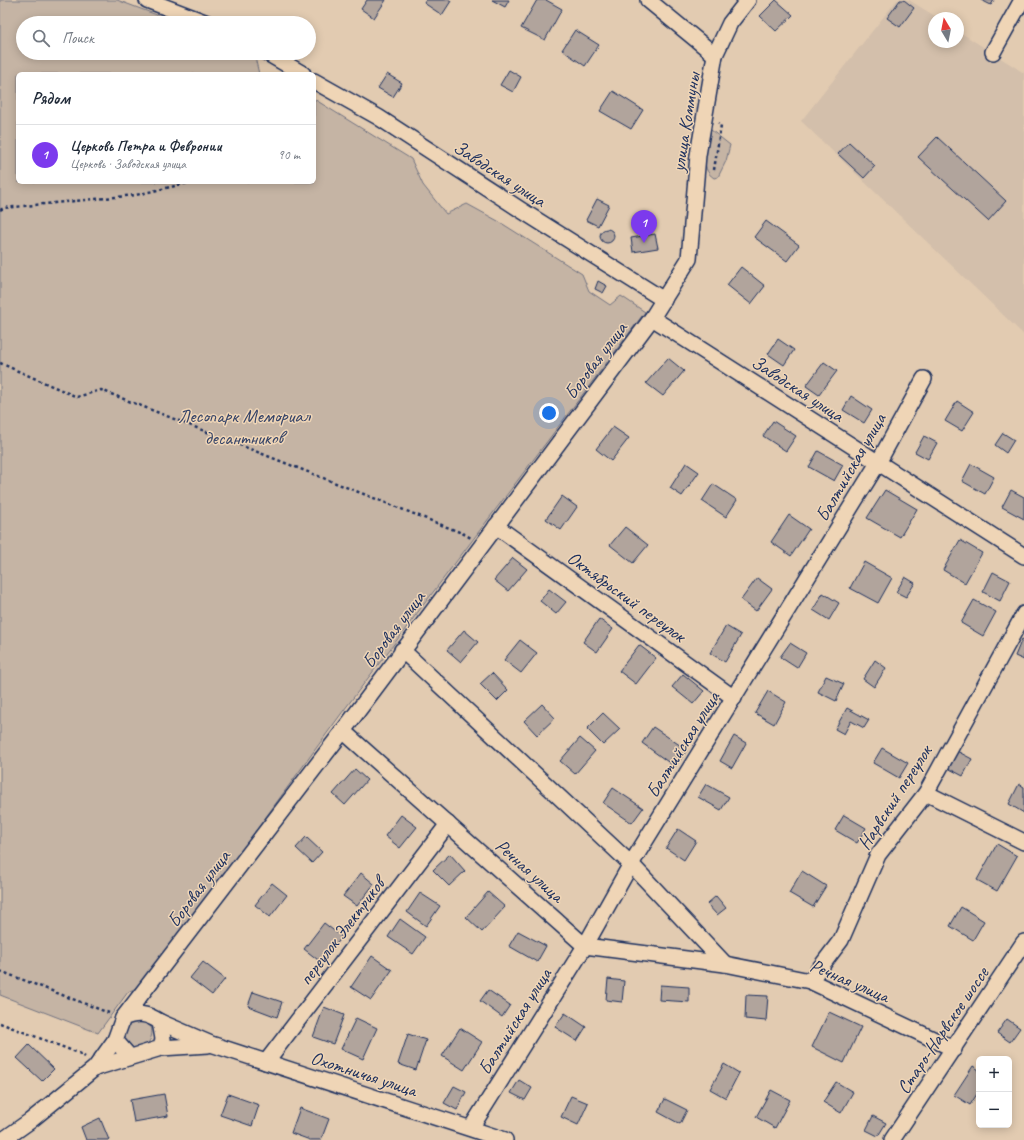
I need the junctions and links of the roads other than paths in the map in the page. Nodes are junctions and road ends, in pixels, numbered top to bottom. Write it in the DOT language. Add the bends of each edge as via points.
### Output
graph roads {
  1 [pos="147,0"];
  2 [pos="648,0"];
  3 [pos="748,0"];
  4 [pos="1022,0"];
  5 [pos="189,16"];
  6 [pos="993,52"];
  7 [pos="715,55"];
  8 [pos="279,60"];
  9 [pos="300,72"];
  10 [pos="316,82"];
  11 [pos="689,259"];
  12 [pos="664,300"];
  13 [pos="652,318"];
  14 [pos="924,378"];
  15 [pos="878,463"];
  16 [pos="496,526"];
  17 [pos="1024,556"];
  18 [pos="1024,614"];
  19 [pos="402,650"];
  20 [pos="734,698"];
  21 [pos="343,731"];
  22 [pos="926,793"];
  23 [pos="448,824"];
  24 [pos="1024,842"];
  25 [pos="631,864"];
  26 [pos="1024,942"];
  27 [pos="585,946"];
  28 [pos="725,964"];
  29 [pos="810,981"];
  30 [pos="139,999"];
  31 [pos="123,1018"];
  32 [pos="155,1019"];
  33 [pos="115,1040"];
  34 [pos="211,1044"];
  35 [pos="161,1048"];
  36 [pos="954,1049"];
  37 [pos="129,1056"];
  38 [pos="266,1062"];
  39 [pos="95,1068"];
  40 [pos="471,1128"];
  41 [pos="3,1140"];
  42 [pos="505,1140"];
  43 [pos="892,1140"];
  1 -- 5 [label="street"];
  2 -- 7 [label="street"];
  3 -- 7 [label="street, улица Коммуны" via="730,24"];
  4 -- 6 [label="street"];
  7 -- 11 [label="street, улица Коммуны" via="698,155"];
  8 -- 9 [label="street"];
  10 -- 12 [label="street, Заводская улица" via="378,117"];
  11 -- 12 [label="street, Боровая улица"];
  12 -- 13 [label="street, Боровая улица"];
  13 -- 15 [label="street, Заводская улица"];
  13 -- 16 [label="street, Боровая улица"];
  14 -- 15 [label="street, Балтийская улица"];
  15 -- 17 [label="street, Заводская улица"];
  15 -- 20 [label="street, Балтийская улица"];
  16 -- 19 [label="street, Боровая улица"];
  16 -- 20 [label="street, Октябрьский переулок"];
  18 -- 22 [label="street, Нарвский переулок"];
  19 -- 21 [label="street, Боровая улица"];
  19 -- 25 [label="street"];
  20 -- 25 [label="street, Балтийская улица"];
  21 -- 23 [label="street, Речная улица"];
  21 -- 30 [label="street, Боровая улица"];
  22 -- 24 [label="street"];
  22 -- 29 [label="street, Нарвский переулок" via="878,854 841,940"];
  23 -- 27 [label="street, Речная улица"];
  23 -- 38 [label="street, переулок Электриков"];
  25 -- 27 [label="street, Балтийская улица"];
  25 -- 28 [label="street"];
  26 -- 36 [label="street, Старо-Нарвское шоссе"];
  27 -- 28 [label="street, Речная улица"];
  27 -- 40 [label="street, Балтийская улица"];
  28 -- 29 [label="street, Речная улица"];
  29 -- 36 [label="street, Речная улица"];
  30 -- 31 [label="street, Боровая улица"];
  30 -- 32 [label="street"];
  31 -- 32 [label="street" via="140,1013"];
  31 -- 33 [label="street"];
  32 -- 34 [label="street, Охотничья улица"];
  32 -- 35 [label="street" via="163,1039"];
  33 -- 37 [label="street"];
  33 -- 39 [label="street"];
  34 -- 35 [label="street, Охотничья улица"];
  34 -- 38 [label="street, Охотничья улица"];
  35 -- 37 [label="street"];
  36 -- 43 [label="street, Старо-Нарвское шоссе"];
  37 -- 39 [label="street"];
  38 -- 40 [label="street, Охотничья улица"];
  39 -- 41 [label="street"];
  40 -- 42 [label="street, Охотничья улица"];
}
